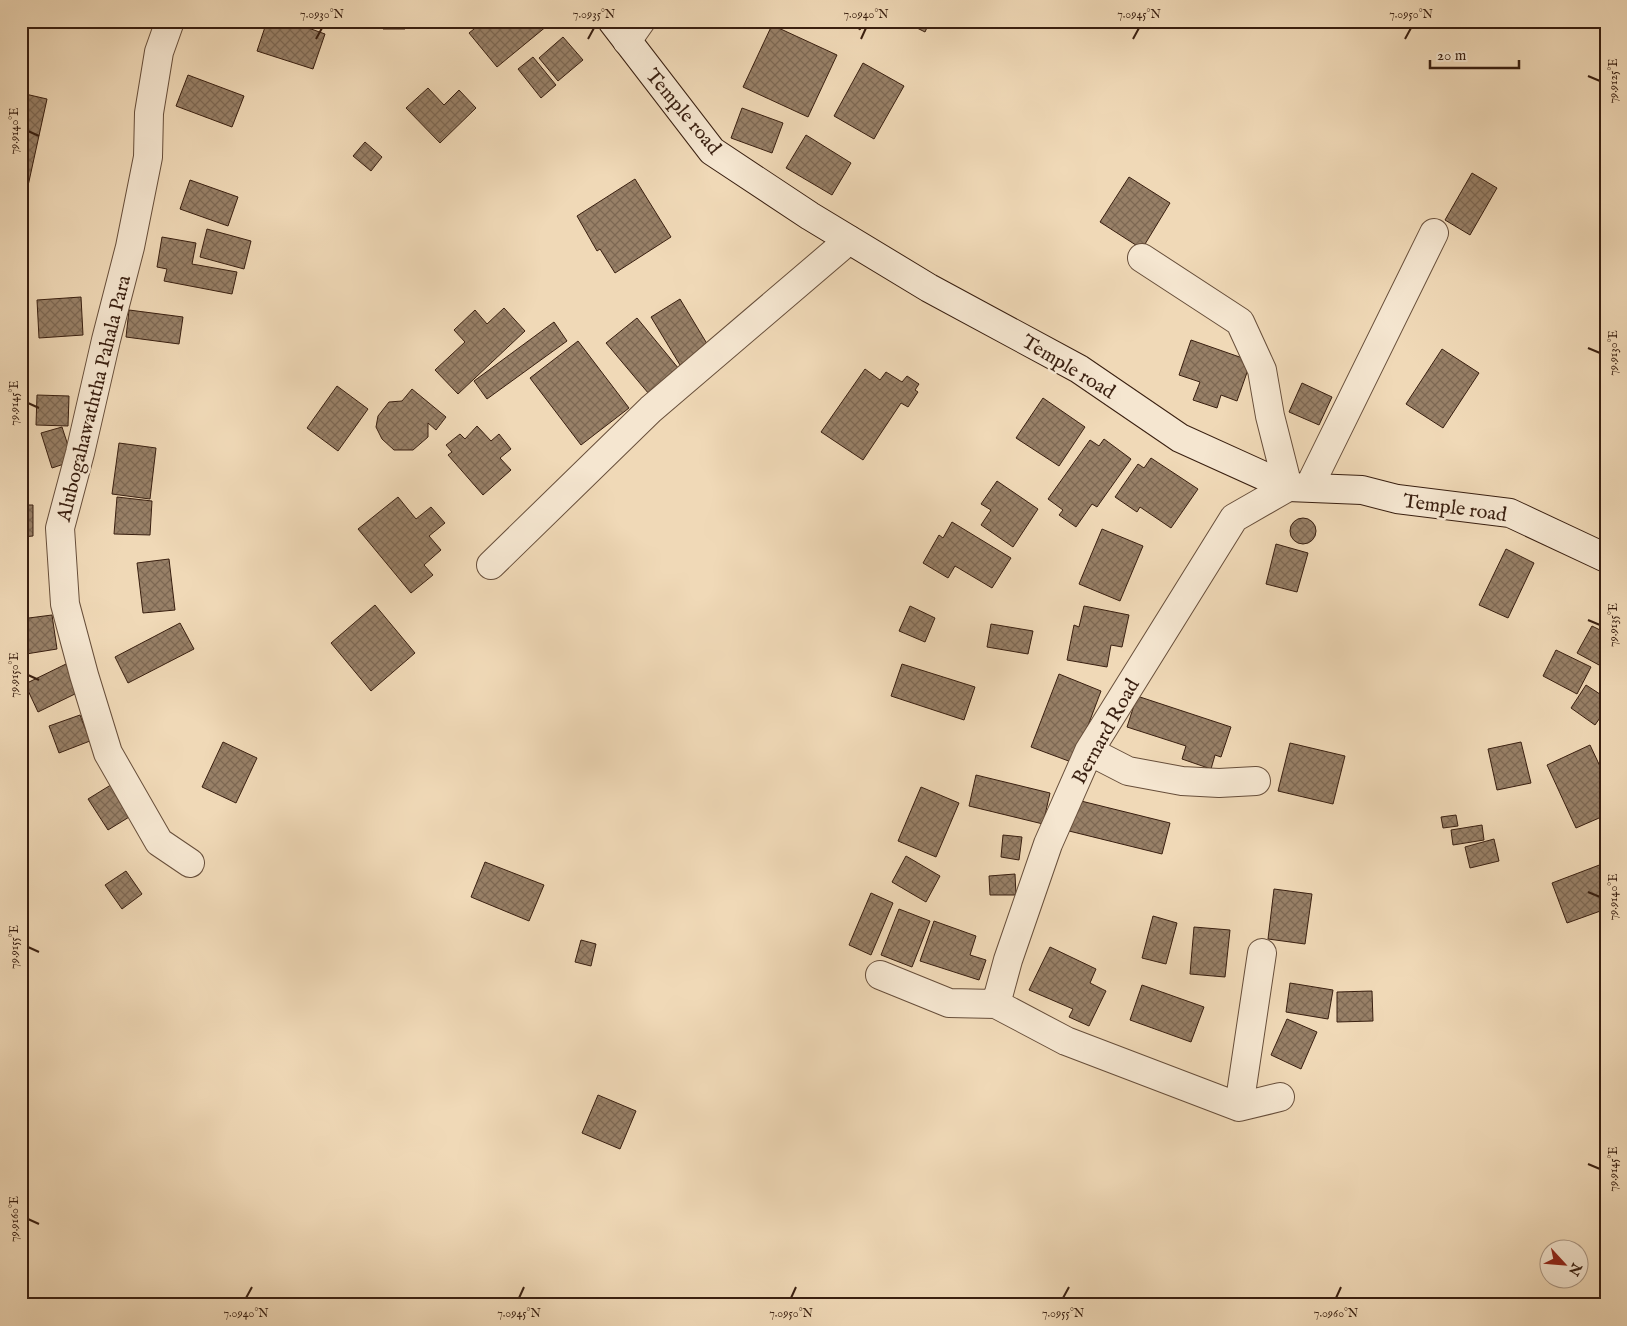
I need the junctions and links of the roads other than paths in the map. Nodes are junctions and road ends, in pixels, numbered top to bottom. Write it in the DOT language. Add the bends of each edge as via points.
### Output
graph roads {
  1 [pos="170,21"];
  2 [pos="627,28"];
  3 [pos="1434,233"];
  4 [pos="849,240"];
  5 [pos="1142,258"];
  6 [pos="1298,487"];
  7 [pos="1606,558"];
  8 [pos="491,565"];
  9 [pos="1089,751"];
  10 [pos="1256,781"];
  11 [pos="190,863"];
  12 [pos="1262,953"];
  13 [pos="880,975"];
  14 [pos="996,1004"];
  15 [pos="1280,1097"];
  16 [pos="1240,1107"];
  1 -- 11 [label="street, Alubogahawaththa Pahala Para" via="159,52 149,113 148,157 130,247 60,528 65,604 108,753 159,842"];
  2 -- 4 [label="street, Temple road" via="712,151"];
  3 -- 6 [label="street"];
  4 -- 6 [label="street, Temple road" via="929,288 1079,369 1180,438"];
  4 -- 8 [label="street" via="651,409"];
  5 -- 6 [label="street" via="1240,322 1262,370 1270,416"];
  6 -- 7 [label="street, Temple road" via="1362,490 1397,499 1510,513"];
  6 -- 9 [label="street, Bernard Road" via="1234,518"];
  9 -- 10 [label="street" via="1128,771 1173,780 1219,784"];
  9 -- 14 [label="street, Bernard Road" via="1048,844"];
  12 -- 16 [label="street"];
  13 -- 14 [label="street" via="949,1003"];
  14 -- 16 [label="street" via="1066,1041"];
  15 -- 16 [label="street"];
}
